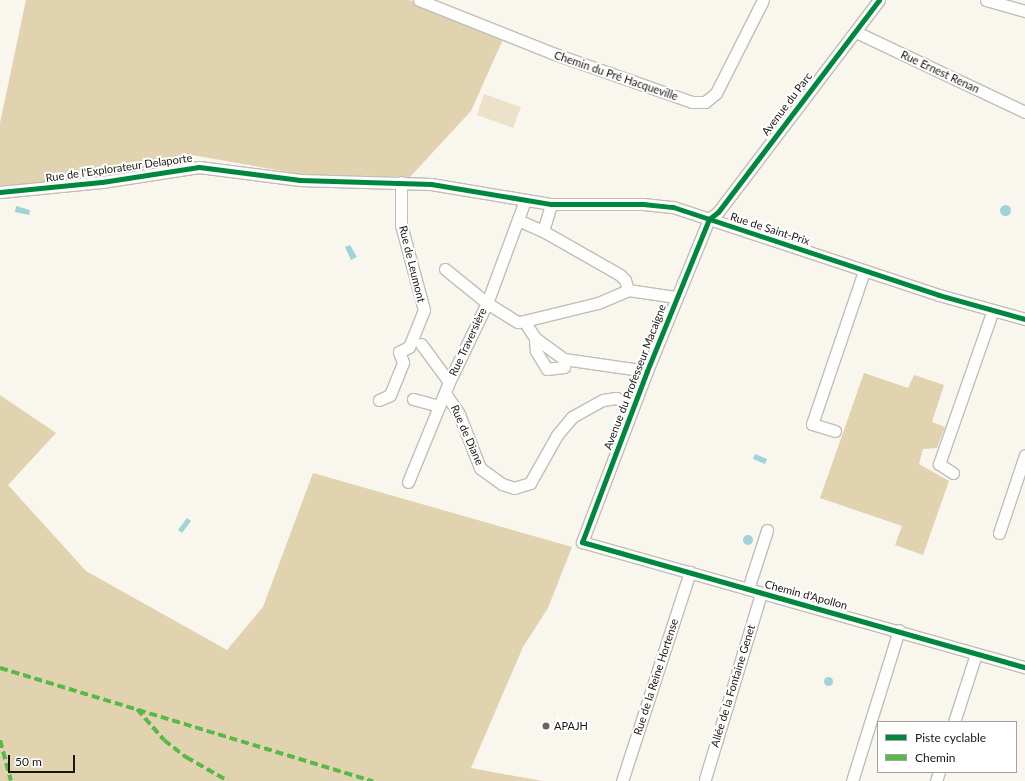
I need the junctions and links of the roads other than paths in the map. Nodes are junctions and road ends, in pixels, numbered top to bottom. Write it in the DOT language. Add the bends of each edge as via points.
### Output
graph roads {
  1 [pos="419,0"];
  2 [pos="763,0"];
  3 [pos="879,0"];
  4 [pos="986,0"];
  5 [pos="1025,11"];
  6 [pos="856,32"];
  7 [pos="1025,112"];
  8 [pos="401,182"];
  9 [pos="431,184"];
  10 [pos="0,192"];
  11 [pos="524,200"];
  12 [pos="550,204"];
  13 [pos="709,219"];
  14 [pos="518,220"];
  15 [pos="543,231"];
  16 [pos="445,269"];
  17 [pos="864,271"];
  18 [pos="628,290"];
  19 [pos="676,297"];
  20 [pos="487,303"];
  21 [pos="993,310"];
  22 [pos="1025,320"];
  23 [pos="524,321"];
  24 [pos="535,338"];
  25 [pos="421,344"];
  26 [pos="564,359"];
  27 [pos="647,371"];
  28 [pos="449,382"];
  29 [pos="445,393"];
  30 [pos="413,399"];
  31 [pos="379,400"];
  32 [pos="634,405"];
  33 [pos="439,406"];
  34 [pos="835,431"];
  35 [pos="1025,455"];
  36 [pos="953,473"];
  37 [pos="408,482"];
  38 [pos="767,530"];
  39 [pos="999,534"];
  40 [pos="582,542"];
  41 [pos="690,572"];
  42 [pos="748,589"];
  43 [pos="761,593"];
  44 [pos="899,630"];
  45 [pos="976,654"];
  46 [pos="1025,667"];
  47 [pos="954,721"];
  48 [pos="705,779"];
  49 [pos="622,781"];
  50 [pos="852,781"];
  1 -- 2 [label="street, Chemin du Pré Hacqueville" via="552,53 692,102 705,102 716,93"];
  3 -- 6 [label="street, Avenue du Parc"];
  4 -- 5 [label="street"];
  6 -- 7 [label="street, Rue Ernest Renan"];
  6 -- 13 [label="street, Avenue du Parc" via="718,212"];
  8 -- 9 [label="street, Rue de l'Explorateur Delaporte"];
  8 -- 10 [label="street, Rue de l'Explorateur Delaporte" via="300,180 199,167 102,182"];
  8 -- 31 [label="street, Rue de Leumont" via="401,225 424,310 409,347 399,352 403,362 390,395"];
  9 -- 11 [label="street, Rue de Saint-Prix"];
  11 -- 12 [label="street, Rue de Saint-Prix"];
  11 -- 14 [label="street, Rue Traversière"];
  12 -- 13 [label="street, Rue de Saint-Prix" via="643,204 673,207"];
  12 -- 15 [label="street"];
  13 -- 17 [label="street, Rue de Saint-Prix"];
  13 -- 19 [label="street, Avenue du Professeur Macaigne"];
  14 -- 15 [label="street"];
  14 -- 20 [label="street, Rue Traversière"];
  15 -- 18 [label="street" via="620,275 625,280"];
  16 -- 20 [label="street"];
  17 -- 21 [label="street, Rue de Saint-Prix"];
  17 -- 34 [label="street" via="812,424"];
  18 -- 19 [label="street"];
  18 -- 23 [label="street" via="598,303"];
  19 -- 27 [label="street, Avenue du Professeur Macaigne"];
  20 -- 23 [label="street" via="518,322"];
  20 -- 28 [label="street, Rue Traversière"];
  21 -- 22 [label="street, Rue de Saint-Prix"];
  21 -- 36 [label="street" via="939,464"];
  23 -- 24 [label="street"];
  24 -- 26 [label="street"];
  24 -- 26 [label="street" via="536,351 547,369 564,367"];
  25 -- 28 [label="street"];
  26 -- 27 [label="street"];
  27 -- 32 [label="street, Avenue du Professeur Macaigne"];
  28 -- 29 [label="street, Rue Traversière"];
  29 -- 32 [label="street, Rue de Diane" via="459,414 480,468 502,484 514,488 530,483 557,435 572,417 603,400 616,398"];
  29 -- 33 [label="street, Rue Traversière"];
  30 -- 33 [label="street"];
  32 -- 40 [label="street, Avenue du Professeur Macaigne"];
  33 -- 37 [label="street, Rue Traversière"];
  35 -- 39 [label="street"];
  38 -- 42 [label="street"];
  40 -- 41 [label="street, Chemin d'Apollon"];
  41 -- 42 [label="street, Chemin d'Apollon"];
  41 -- 49 [label="street, Rue de la Reine Hortense"];
  42 -- 43 [label="street, Chemin d'Apollon"];
  43 -- 44 [label="street, Chemin d'Apollon"];
  43 -- 48 [label="street, Allée de la Fontaine Genet"];
  44 -- 45 [label="street, Chemin d'Apollon"];
  44 -- 50 [label="street"];
  45 -- 46 [label="street, Chemin d'Apollon"];
  45 -- 47 [label="street"];
}
